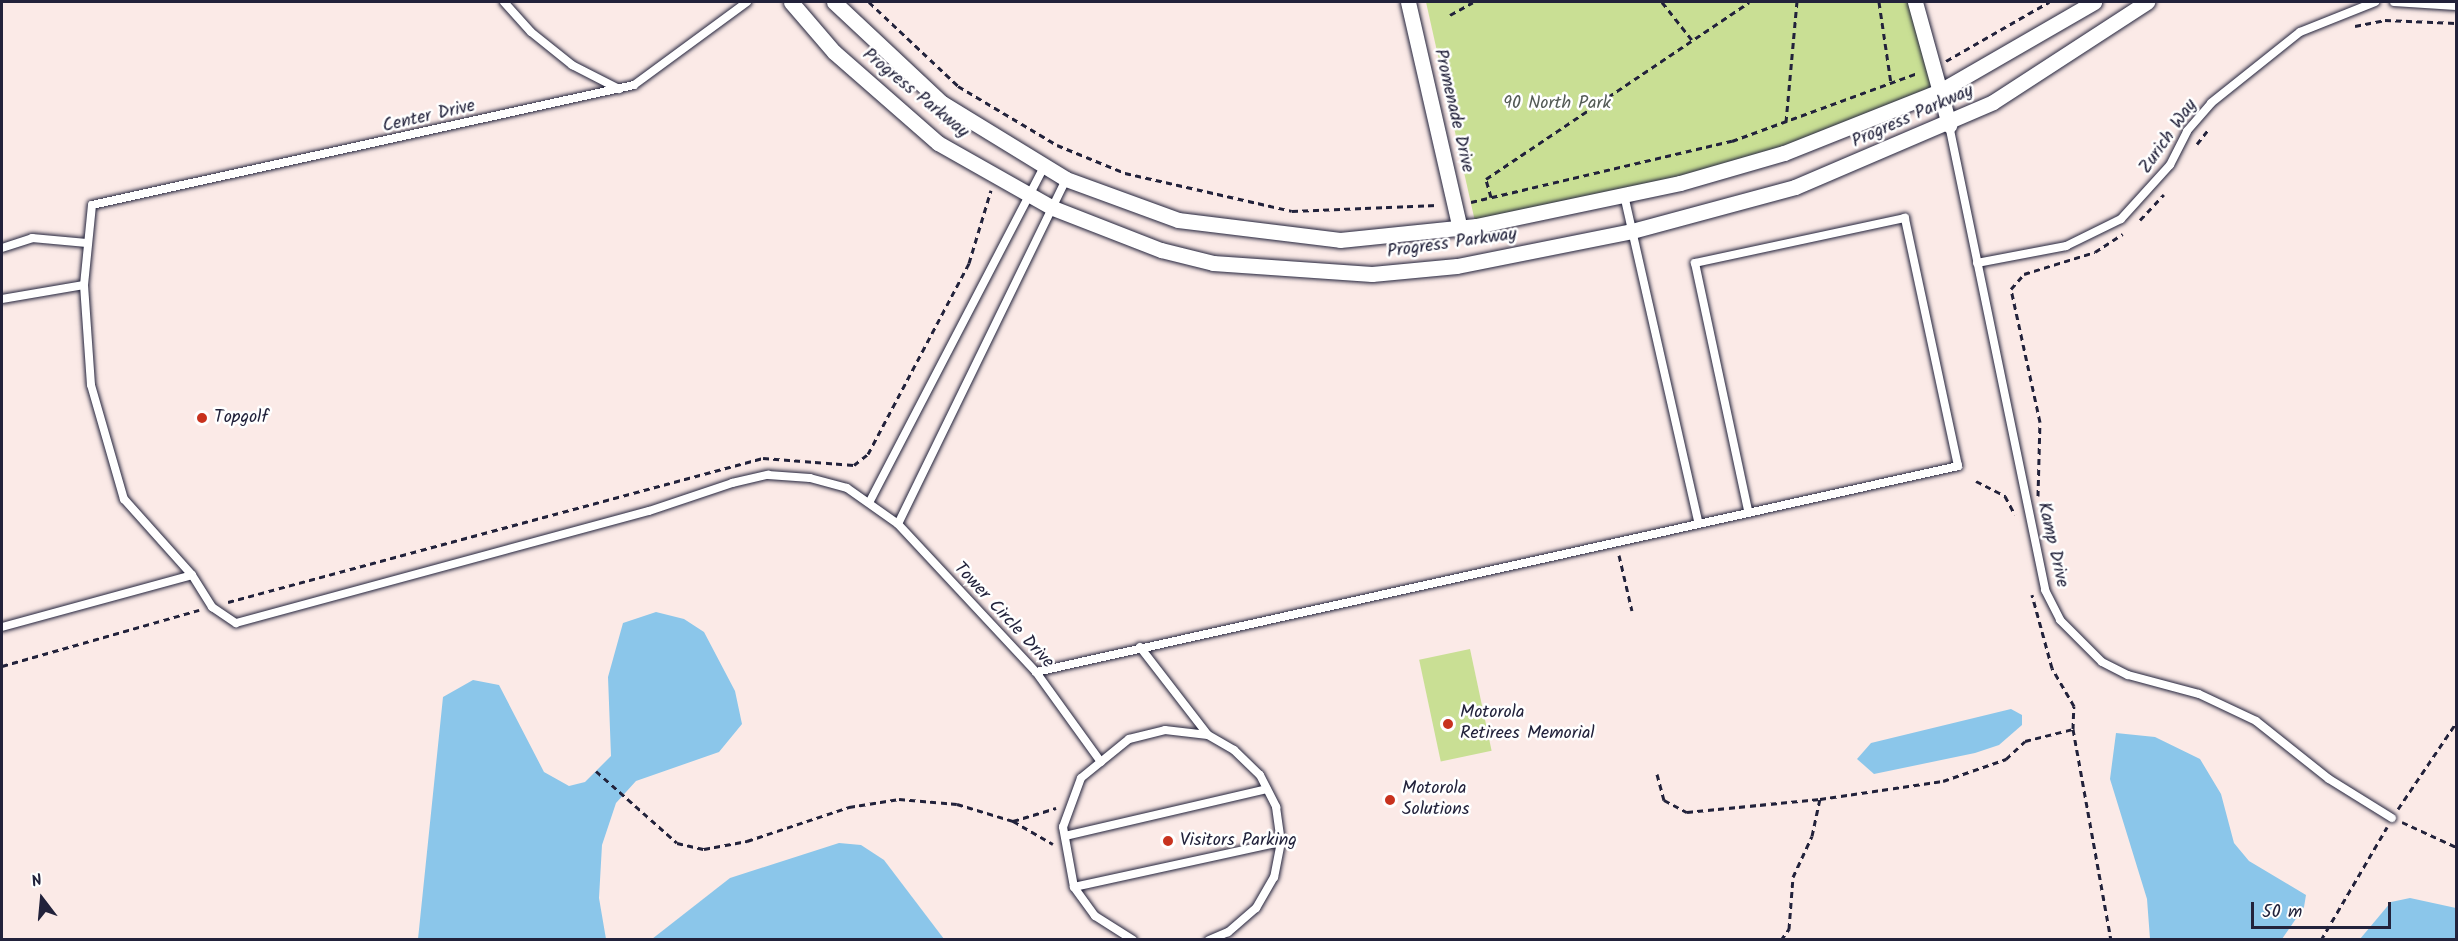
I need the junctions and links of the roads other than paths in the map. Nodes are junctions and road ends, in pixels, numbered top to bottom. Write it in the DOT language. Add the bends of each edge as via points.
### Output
graph roads {
  1 [pos="504,2"];
  2 [pos="747,2"];
  3 [pos="791,2"];
  4 [pos="834,2"];
  5 [pos="1408,2"];
  6 [pos="1915,2"];
  7 [pos="2094,2"];
  8 [pos="2147,2"];
  9 [pos="2375,2"];
  10 [pos="2394,2"];
  11 [pos="2457,6"];
  12 [pos="619,89"];
  13 [pos="1940,91"];
  14 [pos="1949,125"];
  15 [pos="1044,167"];
  16 [pos="1066,179"];
  17 [pos="1624,195"];
  18 [pos="1029,196"];
  19 [pos="92,205"];
  20 [pos="1053,208"];
  21 [pos="1460,229"];
  22 [pos="1632,231"];
  23 [pos="87,243"];
  24 [pos="2,248"];
  25 [pos="1977,263"];
  26 [pos="84,285"];
  27 [pos="2,299"];
  28 [pos="870,501"];
  29 [pos="1748,511"];
  30 [pos="1698,521"];
  31 [pos="898,524"];
  32 [pos="192,575"];
  33 [pos="2,627"];
  34 [pos="1140,648"];
  35 [pos="1036,672"];
  36 [pos="1208,735"];
  37 [pos="1101,762"];
  38 [pos="1267,789"];
  39 [pos="2392,818"];
  40 [pos="1065,836"];
  41 [pos="1281,842"];
  42 [pos="1074,887"];
  43 [pos="1133,939"];
  44 [pos="1209,939"];
  1 -- 12 [label="lane" via="531,32 572,65"];
  2 -- 12 [label="lane, Center Drive" via="656,73"];
  3 -- 18 [label="street, Progress Parkway" via="834,52 938,143"];
  4 -- 15 [label="street, Progress Parkway" via="942,103"];
  5 -- 21 [label="street, Promenade Drive"];
  6 -- 13 [label="street"];
  7 -- 13 [label="street, Progress Parkway"];
  8 -- 14 [label="street, Progress Parkway" via="2078,50"];
  9 -- 25 [label="lane, Zurich Way" via="2300,32 2211,103 2187,131 2170,165 2121,219 2066,246"];
  10 -- 11 [label="lane"];
  12 -- 19 [label="lane, Center Drive"];
  13 -- 14 [label="street"];
  13 -- 17 [label="street, Progress Parkway" via="1784,153"];
  14 -- 22 [label="street, Progress Parkway" via="1795,187"];
  14 -- 25 [label="lane, Kamp Drive"];
  15 -- 16 [label="street, Progress Parkway"];
  15 -- 18 [label="lane"];
  16 -- 20 [label="lane"];
  16 -- 21 [label="street, Progress Parkway" via="1178,220 1239,231 1340,240"];
  17 -- 21 [label="street, Progress Parkway"];
  17 -- 22 [label="lane"];
  18 -- 20 [label="street, Progress Parkway"];
  18 -- 28 [label="lane"];
  19 -- 23 [label="lane, Tower Circle Drive"];
  20 -- 22 [label="street, Progress Parkway" via="1161,250 1213,263 1318,274 1457,266"];
  20 -- 31 [label="lane"];
  22 -- 30 [label="lane"];
  23 -- 24 [label="lane" via="32,238"];
  23 -- 26 [label="lane, Tower Circle Drive"];
  25 -- 39 [label="lane, Kamp Drive" via="2044,590 2078,643 2128,675 2199,694 2256,721 2329,779"];
  26 -- 27 [label="lane"];
  26 -- 32 [label="lane, Tower Circle Drive" via="91,385 124,500"];
  28 -- 31 [label="lane, Tower Circle Drive"];
  28 -- 32 [label="lane, Tower Circle Drive" via="810,478 768,475 236,623 212,607"];
  29 -- 29 [label="lane" via="1695,263 1905,218 1958,466"];
  29 -- 30 [label="lane"];
  30 -- 34 [label="lane"];
  31 -- 35 [label="lane, Tower Circle Drive"];
  32 -- 33 [label="lane"];
  34 -- 35 [label="lane"];
  34 -- 36 [label="lane"];
  35 -- 37 [label="lane, Tower Circle Drive"];
  36 -- 37 [label="lane" via="1165,730 1129,739"];
  36 -- 38 [label="lane" via="1234,750"];
  37 -- 40 [label="lane" via="1081,778"];
  38 -- 40 [label="lane"];
  38 -- 41 [label="lane" via="1276,807"];
  40 -- 42 [label="lane"];
  41 -- 42 [label="lane"];
  41 -- 44 [label="lane" via="1274,877 1256,908 1228,932"];
  42 -- 43 [label="lane" via="1095,916"];
}
